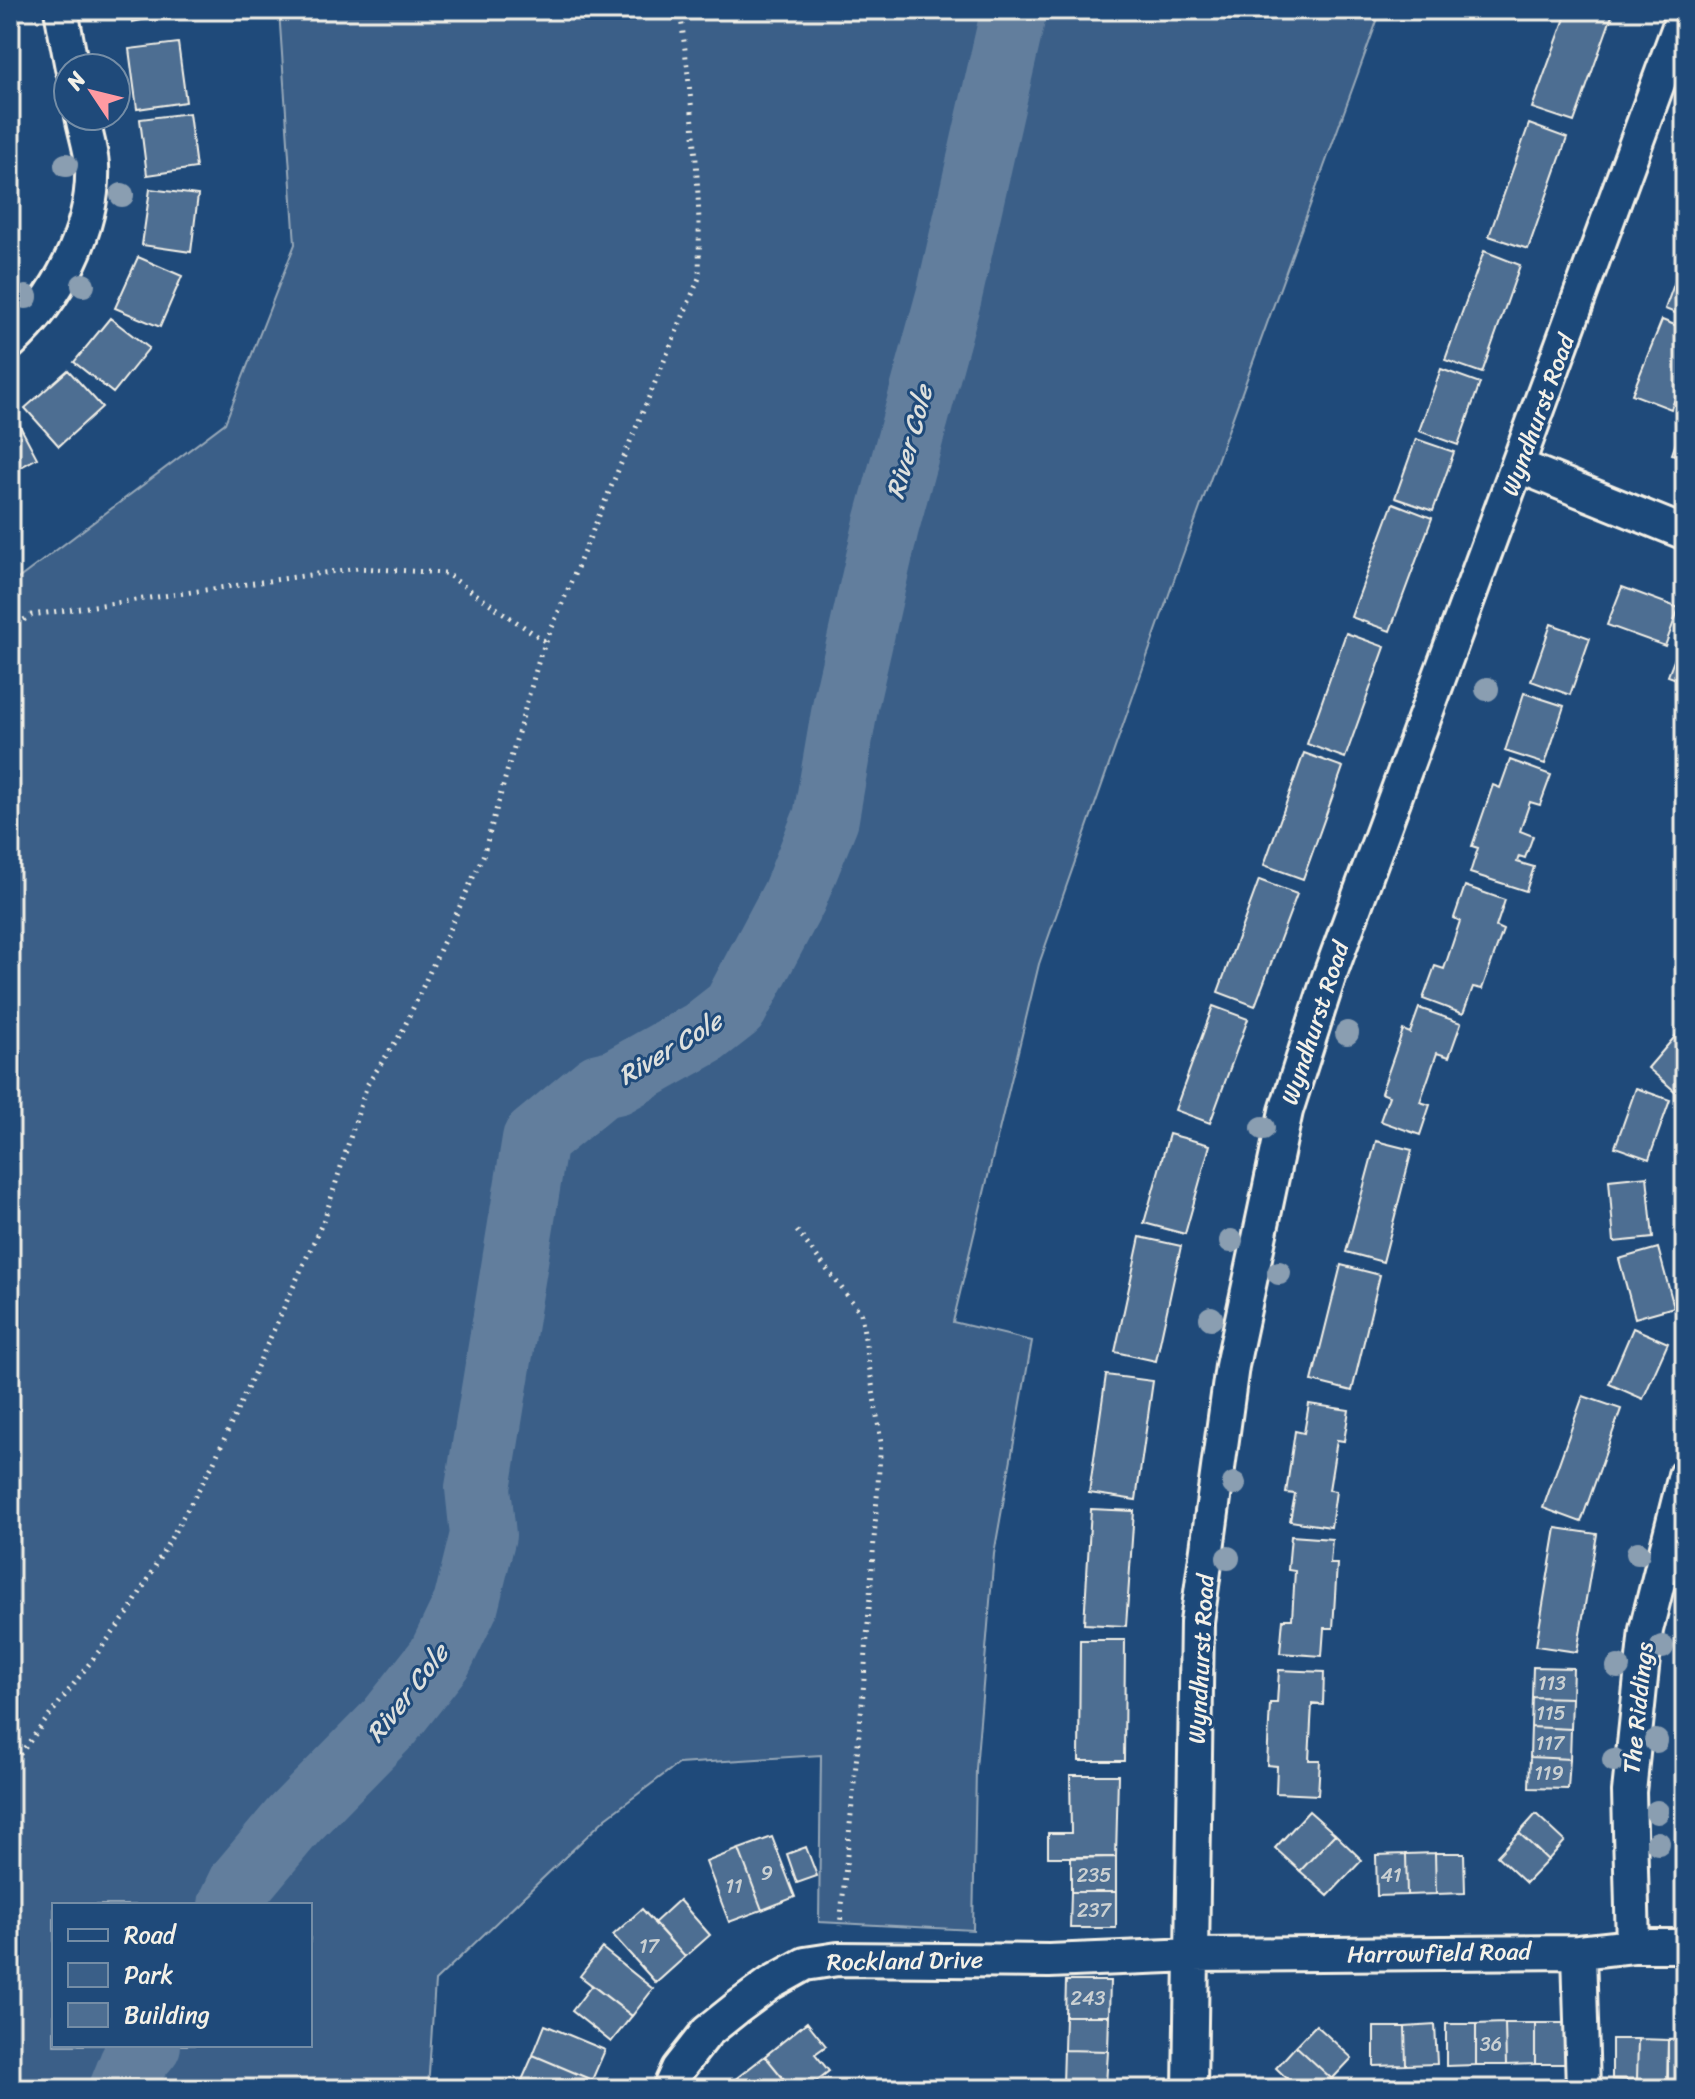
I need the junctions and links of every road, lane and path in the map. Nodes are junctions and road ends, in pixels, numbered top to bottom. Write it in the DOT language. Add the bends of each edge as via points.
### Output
graph roads {
  1 [pos="61,10"];
  2 [pos="680,10"];
  3 [pos="1685,10"];
  4 [pos="69,52"];
  5 [pos="85,132"];
  6 [pos="10,343"];
  7 [pos="1519,466"];
  8 [pos="1685,533"];
  9 [pos="10,628"];
  10 [pos="546,642"];
  11 [pos="797,1231"];
  12 [pos="1683,1488"];
  13 [pos="10,1767"];
  14 [pos="1633,1946"];
  15 [pos="1685,1946"];
  16 [pos="1579,1952"];
  17 [pos="1193,1955"];
  18 [pos="838,1959"];
  19 [pos="669,2089"];
  20 [pos="1190,2089"];
  21 [pos="1583,2089"];
  1 -- 4 [label="street"];
  2 -- 10 [label="path" via="695,124 699,278"];
  3 -- 7 [label="street, Wyndhurst Road"];
  5 -- 6 [label="street" via="92,164 82,230 50,297"];
  7 -- 8 [label="street"];
  7 -- 17 [label="street, Wyndhurst Road" via="1329,977 1286,1111 1232,1366 1197,1622"];
  9 -- 10 [label="path" via="32,615 358,568 445,573"];
  10 -- 13 [label="path" via="483,856 402,1032 367,1085 325,1217 212,1466 129,1612"];
  11 -- 18 [label="path" via="861,1313 881,1442"];
  12 -- 14 [label="street, The Riddings" via="1646,1630 1629,1792"];
  14 -- 15 [label="street, Harrowfield Road"];
  14 -- 16 [label="street, Harrowfield Road"];
  16 -- 17 [label="street, Harrowfield Road"];
  16 -- 21 [label="street"];
  17 -- 18 [label="street, Rockland Drive" via="1049,1961"];
  17 -- 20 [label="street, Wyndhurst Road"];
  18 -- 19 [label="street, Rockland Drive" via="805,1964 737,2008 707,2032"];
}
